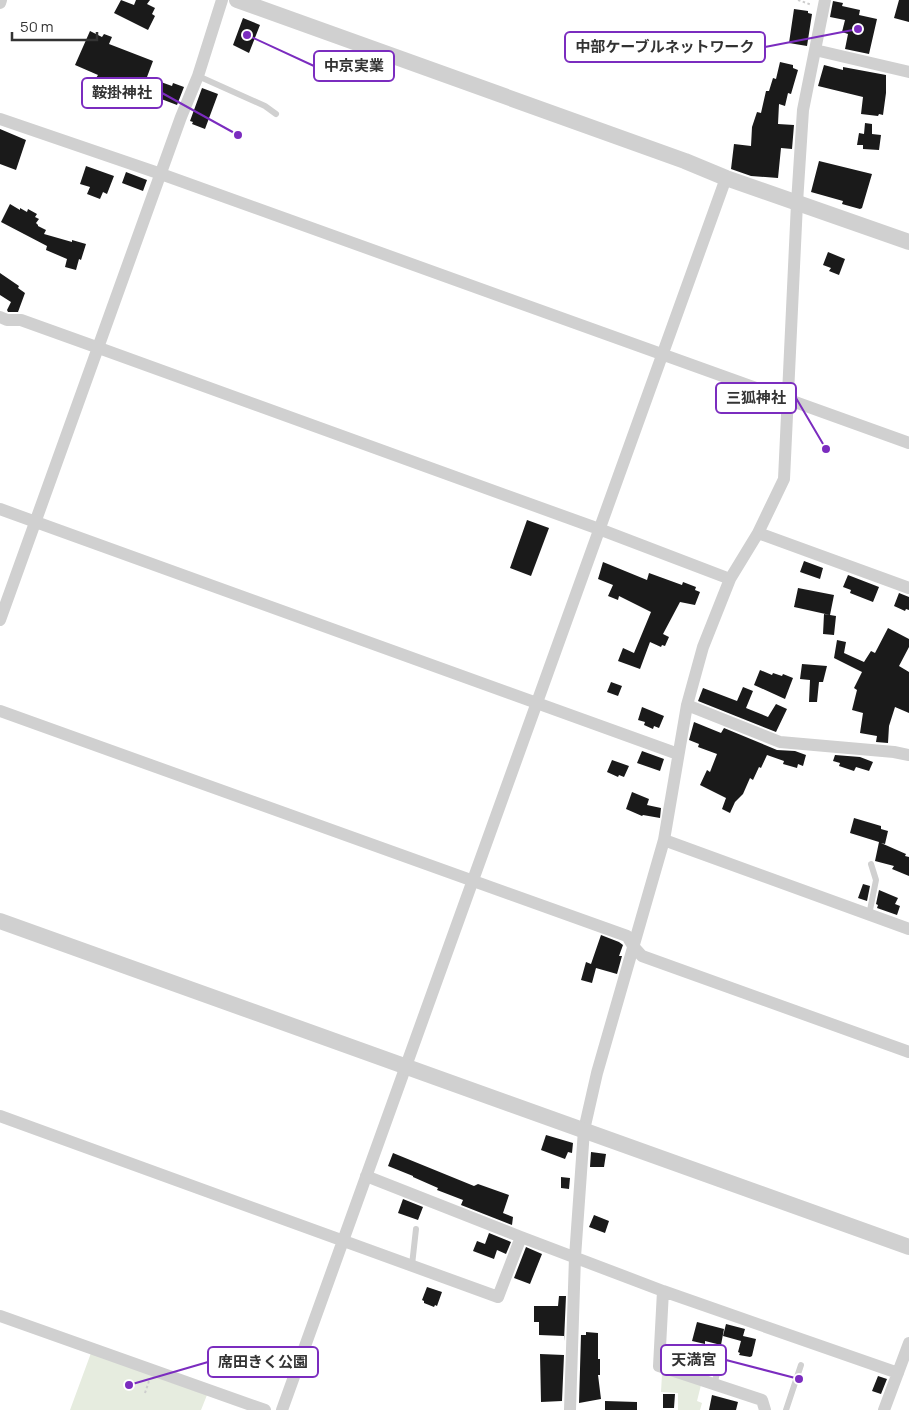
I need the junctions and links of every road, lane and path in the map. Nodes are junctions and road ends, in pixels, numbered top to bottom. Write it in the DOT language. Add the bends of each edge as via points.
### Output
graph roads {
  1 [pos="222,0"];
  2 [pos="237,0"];
  3 [pos="825,0"];
  4 [pos="815,50"];
  5 [pos="909,72"];
  6 [pos="198,76"];
  7 [pos="276,114"];
  8 [pos="0,119"];
  9 [pos="161,174"];
  10 [pos="726,178"];
  11 [pos="797,203"];
  12 [pos="909,242"];
  13 [pos="0,317"];
  14 [pos="99,348"];
  15 [pos="663,354"];
  16 [pos="788,399"];
  17 [pos="909,443"];
  18 [pos="0,509"];
  19 [pos="35,521"];
  20 [pos="599,529"];
  21 [pos="758,533"];
  22 [pos="730,579"];
  23 [pos="909,588"];
  24 [pos="0,620"];
  25 [pos="538,703"];
  26 [pos="687,705"];
  27 [pos="0,711"];
  28 [pos="678,754"];
  29 [pos="909,755"];
  30 [pos="664,840"];
  31 [pos="871,864"];
  32 [pos="472,881"];
  33 [pos="869,915"];
  34 [pos="0,921"];
  35 [pos="908,926"];
  36 [pos="633,946"];
  37 [pos="909,1052"];
  38 [pos="407,1065"];
  39 [pos="0,1116"];
  40 [pos="584,1130"];
  41 [pos="366,1176"];
  42 [pos="416,1229"];
  43 [pos="521,1238"];
  44 [pos="343,1240"];
  45 [pos="909,1247"];
  46 [pos="575,1257"];
  47 [pos="412,1265"];
  48 [pos="664,1291"];
  49 [pos="0,1316"];
  50 [pos="909,1343"];
  51 [pos="720,1362"];
  52 [pos="801,1365"];
  53 [pos="898,1373"];
  54 [pos="714,1385"];
  55 [pos="265,1410"];
  56 [pos="282,1410"];
  57 [pos="570,1410"];
  58 [pos="765,1410"];
  59 [pos="786,1410"];
  60 [pos="884,1410"];
  1 -- 6 [label="street"];
  2 -- 10 [label="street"];
  3 -- 4 [label="street"];
  4 -- 5 [label="street"];
  4 -- 11 [label="street" via="803,110"];
  6 -- 7 [label="lane"];
  6 -- 9 [label="street"];
  8 -- 9 [label="street"];
  9 -- 14 [label="street"];
  9 -- 15 [label="street"];
  10 -- 11 [label="street"];
  10 -- 15 [label="street"];
  11 -- 12 [label="street"];
  11 -- 16 [label="street"];
  13 -- 14 [label="street" via="21,320"];
  14 -- 19 [label="street"];
  14 -- 20 [label="street"];
  15 -- 16 [label="street"];
  15 -- 20 [label="street"];
  16 -- 17 [label="street"];
  16 -- 21 [label="street" via="784,479"];
  18 -- 19 [label="street"];
  19 -- 24 [label="street"];
  19 -- 25 [label="street"];
  20 -- 22 [label="street"];
  20 -- 25 [label="street"];
  21 -- 22 [label="street"];
  21 -- 23 [label="street"];
  22 -- 26 [label="street" via="702,646"];
  25 -- 28 [label="street"];
  25 -- 32 [label="street"];
  26 -- 28 [label="street"];
  26 -- 29 [label="street" via="780,742"];
  27 -- 32 [label="street"];
  28 -- 30 [label="street"];
  30 -- 33 [label="street"];
  30 -- 36 [label="street"];
  31 -- 33 [label="lane" via="876,880"];
  32 -- 36 [label="street" via="627,936"];
  32 -- 38 [label="street"];
  33 -- 35 [label="street"];
  34 -- 38 [label="street"];
  36 -- 37 [label="street" via="642,956"];
  36 -- 40 [label="street"];
  38 -- 40 [label="street"];
  38 -- 41 [label="street"];
  39 -- 44 [label="street"];
  40 -- 45 [label="street"];
  40 -- 46 [label="street"];
  41 -- 43 [label="street"];
  41 -- 44 [label="street"];
  42 -- 47 [label="lane"];
  43 -- 46 [label="street"];
  43 -- 47 [label="street" via="498,1297"];
  44 -- 47 [label="street"];
  44 -- 56 [label="street"];
  46 -- 48 [label="street"];
  46 -- 57 [label="street"];
  48 -- 53 [label="street"];
  48 -- 54 [label="street" via="659,1366"];
  49 -- 55 [label="street"];
  50 -- 53 [label="street"];
  51 -- 54 [label="lane"];
  52 -- 59 [label="lane"];
  53 -- 60 [label="street"];
  54 -- 58 [label="street" via="762,1400"];
}
